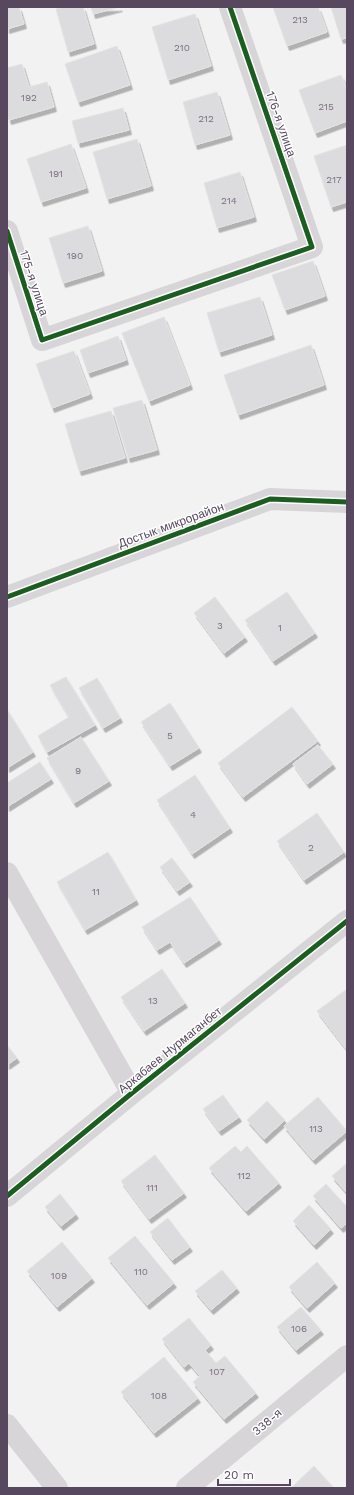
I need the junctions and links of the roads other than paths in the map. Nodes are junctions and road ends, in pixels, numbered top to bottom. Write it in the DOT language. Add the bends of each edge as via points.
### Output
graph roads {
  1 [pos="230,7"];
  2 [pos="7,231"];
  3 [pos="42,340"];
  4 [pos="347,502"];
  5 [pos="7,597"];
  6 [pos="7,873"];
  7 [pos="347,921"];
  8 [pos="132,1093"];
  9 [pos="7,1196"];
  10 [pos="347,1356"];
  11 [pos="7,1425"];
  12 [pos="57,1488"];
  13 [pos="188,1488"];
  1 -- 3 [label="street, 176-я улица" via="312,247"];
  2 -- 3 [label="street, 175-я улица"];
  4 -- 5 [label="street, Достык микрорайон" via="270,499"];
  6 -- 8 [label="street"];
  7 -- 8 [label="street, Аркабаев Нурмаганбет"];
  8 -- 9 [label="street, Аркабаев Нурмаганбет"];
  10 -- 13 [label="street, 338-я"];
  11 -- 12 [label="street"];
}
